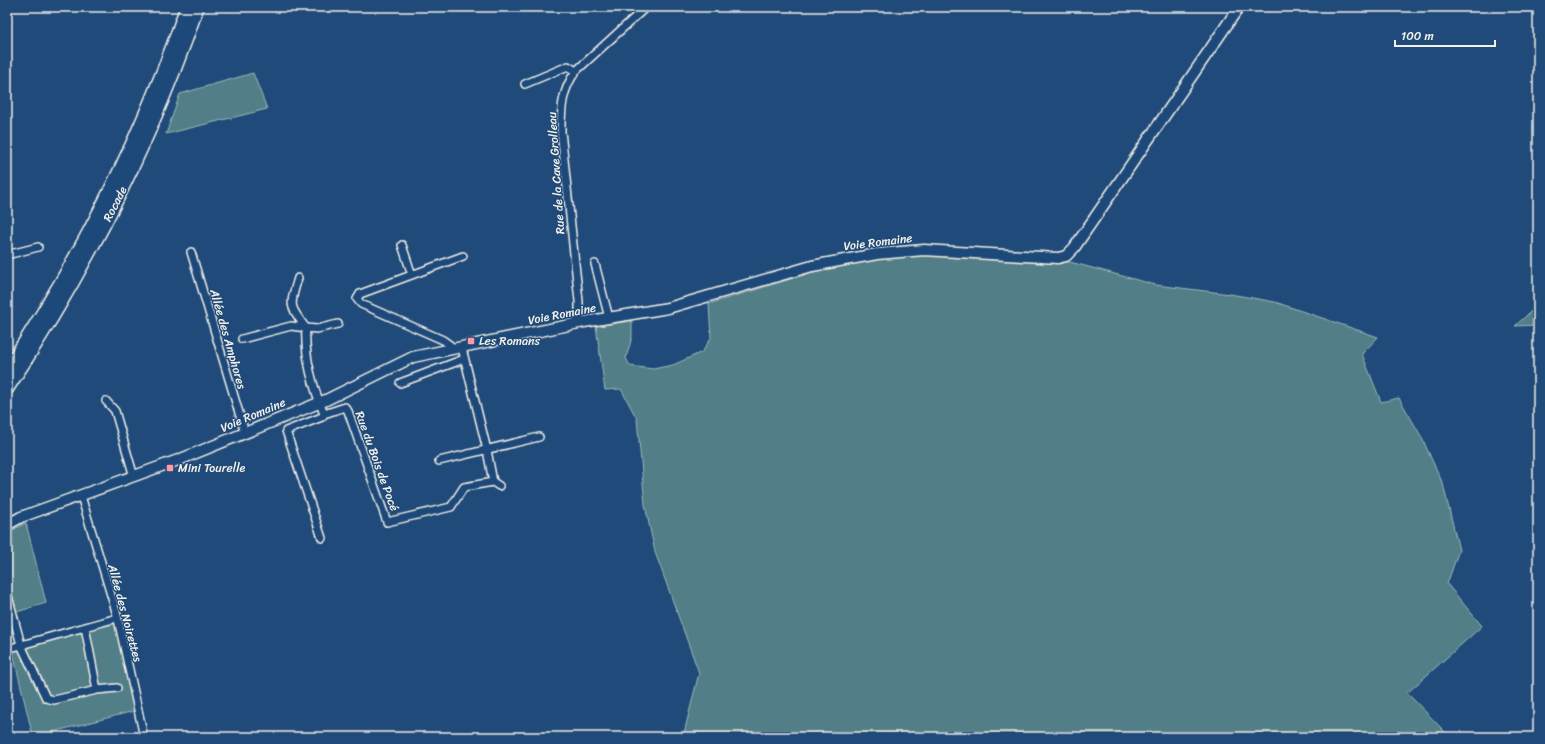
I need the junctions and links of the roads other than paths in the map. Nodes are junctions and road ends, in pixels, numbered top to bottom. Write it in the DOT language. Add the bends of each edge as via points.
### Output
graph roads {
  1 [pos="187,7"];
  2 [pos="197,7"];
  3 [pos="646,7"];
  4 [pos="1239,7"];
  5 [pos="576,72"];
  6 [pos="525,84"];
  7 [pos="402,245"];
  8 [pos="38,247"];
  9 [pos="191,252"];
  10 [pos="7,255"];
  11 [pos="463,256"];
  12 [pos="595,264"];
  13 [pos="412,275"];
  14 [pos="298,278"];
  15 [pos="609,318"];
  16 [pos="579,323"];
  17 [pos="338,324"];
  18 [pos="306,328"];
  19 [pos="242,339"];
  20 [pos="457,349"];
  21 [pos="464,358"];
  22 [pos="7,370"];
  23 [pos="400,383"];
  24 [pos="7,388"];
  25 [pos="106,401"];
  26 [pos="318,402"];
  27 [pos="324,414"];
  28 [pos="245,433"];
  29 [pos="539,437"];
  30 [pos="487,450"];
  31 [pos="439,460"];
  32 [pos="134,476"];
  33 [pos="81,496"];
  34 [pos="7,525"];
  35 [pos="322,538"];
  36 [pos="7,592"];
  37 [pos="117,618"];
  38 [pos="85,627"];
  39 [pos="21,645"];
  40 [pos="7,649"];
  41 [pos="117,688"];
  42 [pos="97,690"];
  43 [pos="144,737"];
  1 -- 22 [label="highway" via="152,97 109,194 63,279"];
  2 -- 24 [label="highway, Rocade" via="157,112 115,204 56,312"];
  3 -- 5 [label="street, Rue de la Cave Grolleau"];
  4 -- 15 [label="street, Voie Romaine" via="1069,254 1058,258 924,250 890,252 835,260 679,306"];
  5 -- 6 [label="street" via="568,66"];
  5 -- 16 [label="street, Rue de la Cave Grolleau" via="568,81 561,110"];
  7 -- 13 [label="street"];
  8 -- 10 [label="street"];
  9 -- 28 [label="street, Allée des Amphores"];
  11 -- 13 [label="street"];
  12 -- 15 [label="street"];
  13 -- 20 [label="street" via="360,294 357,299 361,304 443,340"];
  14 -- 18 [label="street" via="291,302 293,311"];
  15 -- 16 [label="street, Voie Romaine"];
  16 -- 20 [label="street, Voie Romaine"];
  17 -- 18 [label="street" via="317,329"];
  18 -- 19 [label="street" via="291,326"];
  18 -- 26 [label="street" via="305,348"];
  20 -- 21 [label="street"];
  20 -- 26 [label="street, Voie Romaine" via="407,359"];
  21 -- 23 [label="street"];
  21 -- 30 [label="street"];
  25 -- 32 [label="street" via="115,411"];
  26 -- 27 [label="street"];
  26 -- 28 [label="street, Voie Romaine"];
  27 -- 30 [label="street, Rue du Bois de Pocé" via="345,407 348,412 387,522 450,507 464,487 496,484"];
  27 -- 35 [label="street" via="286,432"];
  28 -- 32 [label="street, Voie Romaine"];
  29 -- 30 [label="street"];
  30 -- 31 [label="street"];
  32 -- 33 [label="street, Voie Romaine"];
  33 -- 34 [label="street, Voie Romaine" via="21,517"];
  33 -- 37 [label="street, Allée des Noirettes"];
  36 -- 39 [label="street"];
  37 -- 38 [label="street"];
  37 -- 43 [label="street, Allée des Noirettes"];
  38 -- 39 [label="street"];
  38 -- 42 [label="street"];
  39 -- 40 [label="street"];
  39 -- 42 [label="street" via="46,698 54,700"];
  41 -- 42 [label="street"];
}
